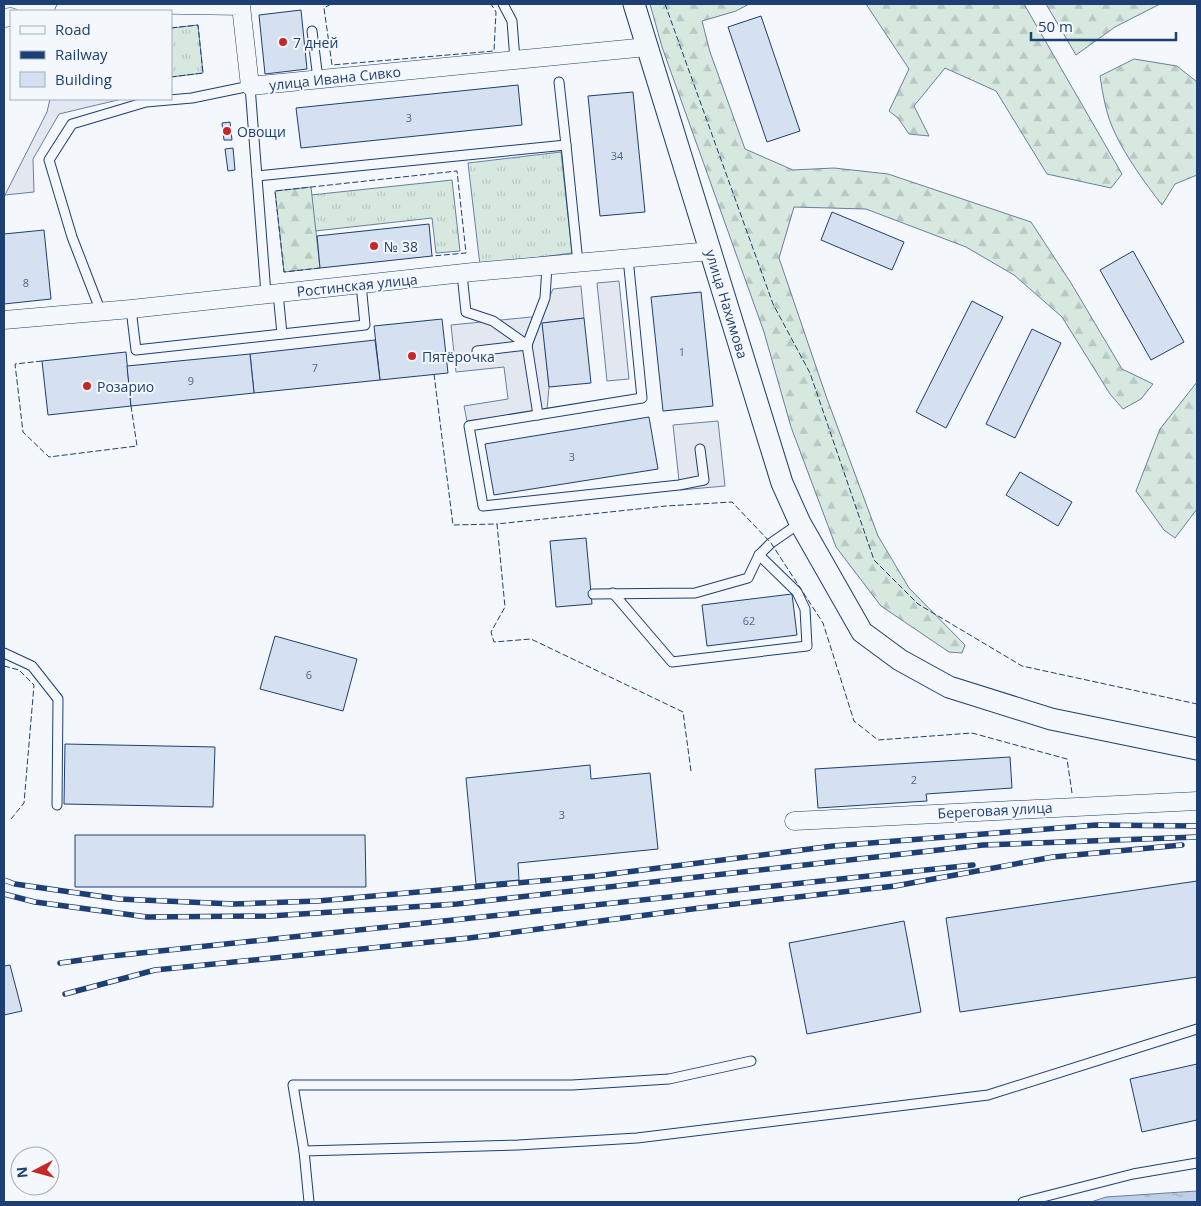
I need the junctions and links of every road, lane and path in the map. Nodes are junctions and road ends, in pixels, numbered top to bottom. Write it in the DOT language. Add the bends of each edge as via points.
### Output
graph roads {
  1 [pos="503,4"];
  2 [pos="634,4"];
  3 [pos="73,10"];
  4 [pos="312,31"];
  5 [pos="647,47"];
  6 [pos="515,60"];
  7 [pos="318,79"];
  8 [pos="559,82"];
  9 [pos="250,86"];
  10 [pos="169,100"];
  11 [pos="172,100"];
  12 [pos="566,146"];
  13 [pos="257,176"];
  14 [pos="711,251"];
  15 [pos="628,258"];
  16 [pos="578,263"];
  17 [pos="547,266"];
  18 [pos="462,274"];
  19 [pos="361,284"];
  20 [pos="272,294"];
  21 [pos="131,309"];
  22 [pos="101,312"];
  23 [pos="4,320"];
  24 [pos="282,334"];
  25 [pos="527,345"];
  26 [pos="477,351"];
  27 [pos="538,415"];
  28 [pos="700,449"];
  29 [pos="800,523"];
  30 [pos="759,555"];
  31 [pos="613,593"];
  32 [pos="593,594"];
  33 [pos="4,654"];
  34 [pos="1197,749"];
  35 [pos="1197,801"];
  36 [pos="57,805"];
  37 [pos="794,821"];
  38 [pos="1197,1029"];
  39 [pos="751,1061"];
  40 [pos="304,1151"];
  41 [pos="1197,1164"];
  42 [pos="309,1202"];
  43 [pos="1023,1202"];
  1 -- 6 [label="lane" via="512,21"];
  2 -- 5 [label="street, улица Нахимова"];
  3 -- 9 [label="street, улица Ивана Сивко" via="124,4 241,6"];
  4 -- 7 [label="lane"];
  5 -- 6 [label="street, улица Ивана Сивко"];
  5 -- 14 [label="street, улица Нахимова"];
  6 -- 7 [label="street, улица Ивана Сивко"];
  7 -- 9 [label="street, улица Ивана Сивко"];
  8 -- 12 [label="lane"];
  9 -- 11 [label="lane"];
  9 -- 13 [label="lane"];
  10 -- 22 [label="lane" via="146,102 72,124 49,160 72,237"];
  12 -- 13 [label="lane"];
  12 -- 16 [label="lane"];
  13 -- 20 [label="lane"];
  14 -- 15 [label="street, Ростинская улица"];
  14 -- 29 [label="street, улица Нахимова" via="782,483"];
  15 -- 16 [label="street, Ростинская улица"];
  15 -- 27 [label="lane" via="642,398"];
  16 -- 17 [label="street, Ростинская улица"];
  17 -- 18 [label="street, Ростинская улица"];
  17 -- 25 [label="lane" via="545,298"];
  18 -- 19 [label="street, Ростинская улица"];
  18 -- 25 [label="lane" via="466,312 493,321"];
  19 -- 20 [label="street, Ростинская улица"];
  19 -- 24 [label="lane" via="365,325"];
  20 -- 21 [label="street, Ростинская улица"];
  20 -- 24 [label="lane"];
  21 -- 22 [label="street, Ростинская улица"];
  21 -- 24 [label="lane" via="136,350"];
  22 -- 23 [label="street, Ростинская улица"];
  25 -- 26 [label="lane"];
  25 -- 27 [label="lane"];
  27 -- 28 [label="lane" via="469,426 483,506 704,480"];
  29 -- 30 [label="lane" via="771,542"];
  29 -- 34 [label="street, улица Нахимова" via="862,632 900,660 949,687 1051,719"];
  30 -- 31 [label="lane" via="748,578 695,593"];
  30 -- 31 [label="lane" via="797,592 805,609 807,646 672,662"];
  31 -- 32 [label="lane"];
  33 -- 36 [label="lane" via="32,666 58,699"];
  35 -- 37 [label="street, Береговая улица"];
  38 -- 40 [label="lane" via="988,1095 637,1138"];
  39 -- 40 [label="lane" via="670,1079 572,1085 293,1085"];
  40 -- 42 [label="lane"];
  41 -- 43 [label="lane" via="1133,1174"];
}
